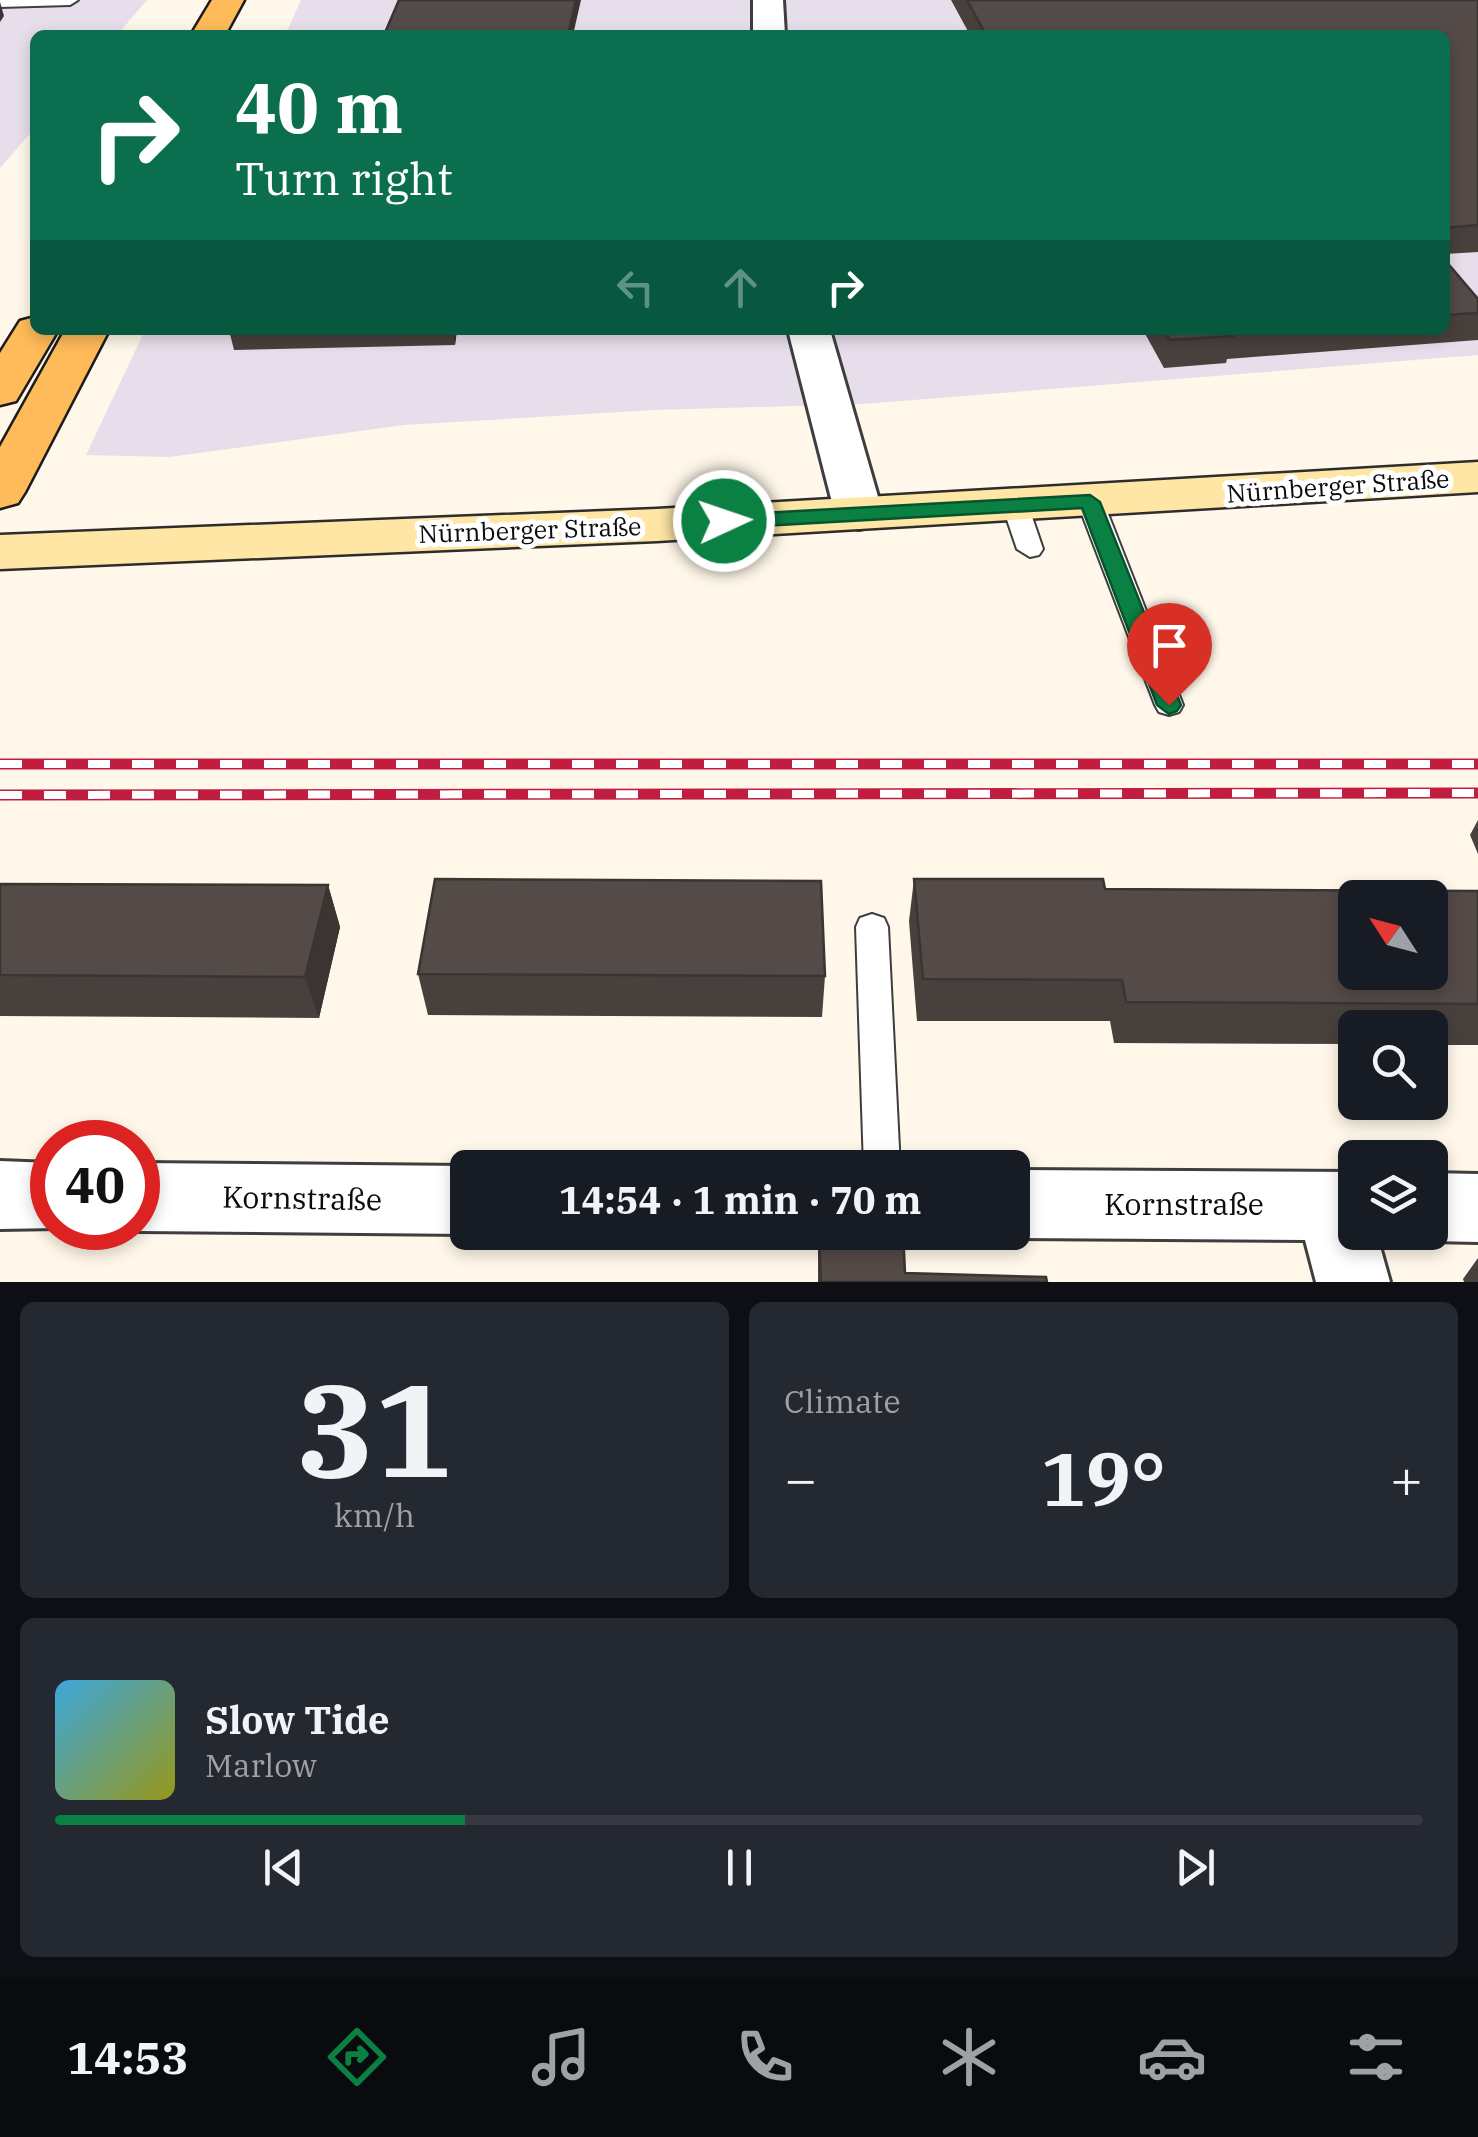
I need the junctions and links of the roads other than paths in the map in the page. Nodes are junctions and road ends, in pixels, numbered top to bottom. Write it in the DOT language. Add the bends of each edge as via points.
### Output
graph roads {
  1 [pos="70,0"];
  2 [pos="228,0"];
  3 [pos="768,0"];
  4 [pos="0,2"];
  5 [pos="211,30"];
  6 [pos="769,30"];
  7 [pos="33,335"];
  8 [pos="84,335"];
  9 [pos="810,335"];
  10 [pos="0,391"];
  11 [pos="1478,478"];
  12 [pos="0,492"];
  13 [pos="1090,502"];
  14 [pos="859,514"];
  15 [pos="0,552"];
  16 [pos="1169,705"];
  17 [pos="872,927"];
  18 [pos="881,1150"];
  19 [pos="0,1195"];
  20 [pos="30,1196"];
  21 [pos="160,1197"];
  22 [pos="450,1200"];
  23 [pos="1030,1204"];
  24 [pos="1338,1206"];
  25 [pos="1448,1207"];
  26 [pos="1478,1208"];
  27 [pos="1350,1250"];
  28 [pos="1354,1282"];
  1 -- 4 [label="lane"];
  2 -- 5 [label="main road"];
  3 -- 6 [label="street"];
  7 -- 10 [label="main road"];
  8 -- 12 [label="main road"];
  9 -- 14 [label="street"];
  11 -- 13 [label="street, Nürnberger Straße"];
  13 -- 14 [label="street, Nürnberger Straße" via="1023,527"];
  13 -- 16 [label="lane"];
  14 -- 15 [label="street, Nürnberger Straße"];
  17 -- 18 [label="lane"];
  19 -- 20 [label="street"];
  21 -- 22 [label="street, Kornstraße"];
  23 -- 24 [label="street, Kornstraße"];
  25 -- 26 [label="street"];
  27 -- 28 [label="street"];
}
